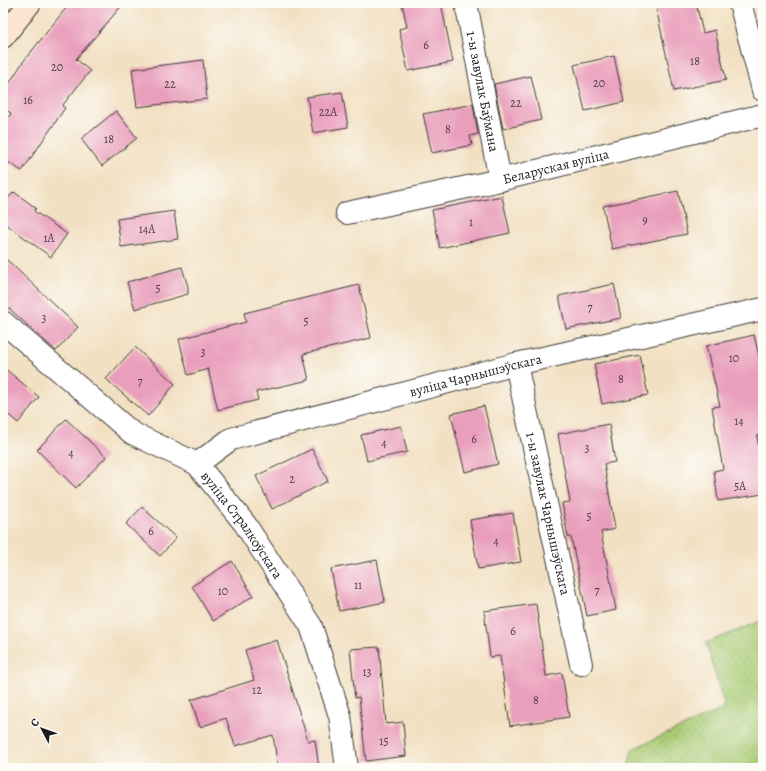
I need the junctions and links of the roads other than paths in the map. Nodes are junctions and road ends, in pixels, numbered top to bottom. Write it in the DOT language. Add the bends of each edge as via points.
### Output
graph roads {
  1 [pos="30,3"];
  2 [pos="466,3"];
  3 [pos="740,3"];
  4 [pos="3,37"];
  5 [pos="763,90"];
  6 [pos="763,115"];
  7 [pos="500,180"];
  8 [pos="348,212"];
  9 [pos="763,309"];
  10 [pos="3,322"];
  11 [pos="516,364"];
  12 [pos="197,464"];
  13 [pos="581,664"];
  14 [pos="347,768"];
  1 -- 4 [label="main road"];
  2 -- 7 [label="street, 1-ы завулак Баўмана"];
  3 -- 5 [label="street"];
  6 -- 7 [label="street, Беларуская вуліца"];
  7 -- 8 [label="street, Беларуская вуліца"];
  9 -- 11 [label="street, вуліца Чарнышэўскага"];
  10 -- 12 [label="street, вуліца Стралкоўскага" via="132,433"];
  11 -- 12 [label="street, вуліца Чарнышэўскага" via="231,439"];
  11 -- 13 [label="street, 1-ы завулак Чарнышэўскага"];
  12 -- 14 [label="street, вуліца Стралкоўскага" via="245,524 311,626 340,716"];
}
